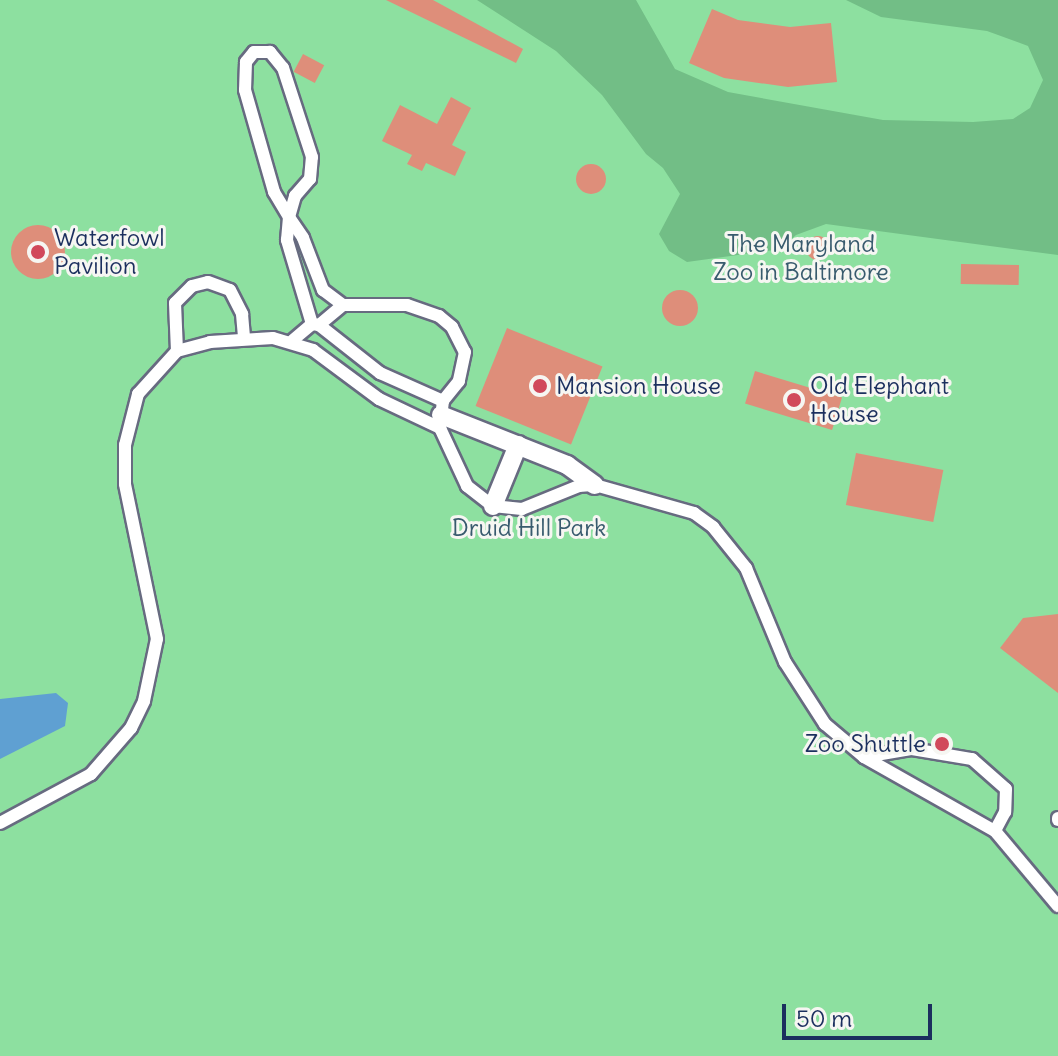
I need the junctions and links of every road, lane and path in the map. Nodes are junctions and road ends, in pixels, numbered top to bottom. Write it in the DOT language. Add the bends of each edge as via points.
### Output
graph roads {
  1 [pos="289,217"];
  2 [pos="343,305"];
  3 [pos="315,324"];
  4 [pos="244,338"];
  5 [pos="293,340"];
  6 [pos="177,351"];
  7 [pos="441,415"];
  8 [pos="518,445"];
  9 [pos="595,485"];
  10 [pos="493,506"];
  11 [pos="864,757"];
  12 [pos="0,823"];
  13 [pos="995,831"];
  14 [pos="1058,906"];
  1 -- 1 [label="lane" via="295,196 310,179 312,157 283,68 277,57 261,51 246,62 245,90 274,192"];
  1 -- 2 [label="lane" via="323,290"];
  1 -- 3 [label="lane" via="287,240"];
  2 -- 3 [label="lane"];
  2 -- 7 [label="lane" via="407,305 452,327 466,366"];
  3 -- 5 [label="lane"];
  3 -- 7 [label="lane"];
  4 -- 5 [label="lane"];
  4 -- 6 [label="lane"];
  4 -- 6 [label="lane" via="242,314 230,290 208,282 192,286 175,303"];
  5 -- 7 [label="lane" via="379,399"];
  6 -- 12 [label="lane" via="138,394 125,445 132,526 157,639 144,701 131,728 91,774"];
  7 -- 8 [label="street"];
  7 -- 10 [label="lane" via="467,486"];
  8 -- 9 [label="street" via="567,465"];
  8 -- 10 [label="street"];
  9 -- 10 [label="lane" via="579,486 522,509"];
  9 -- 11 [label="lane" via="669,502 713,527 746,568 810,707"];
  11 -- 13 [label="lane"];
  11 -- 13 [label="lane" via="912,749 972,759 1006,789 1005,812"];
  13 -- 14 [label="lane"];
}
